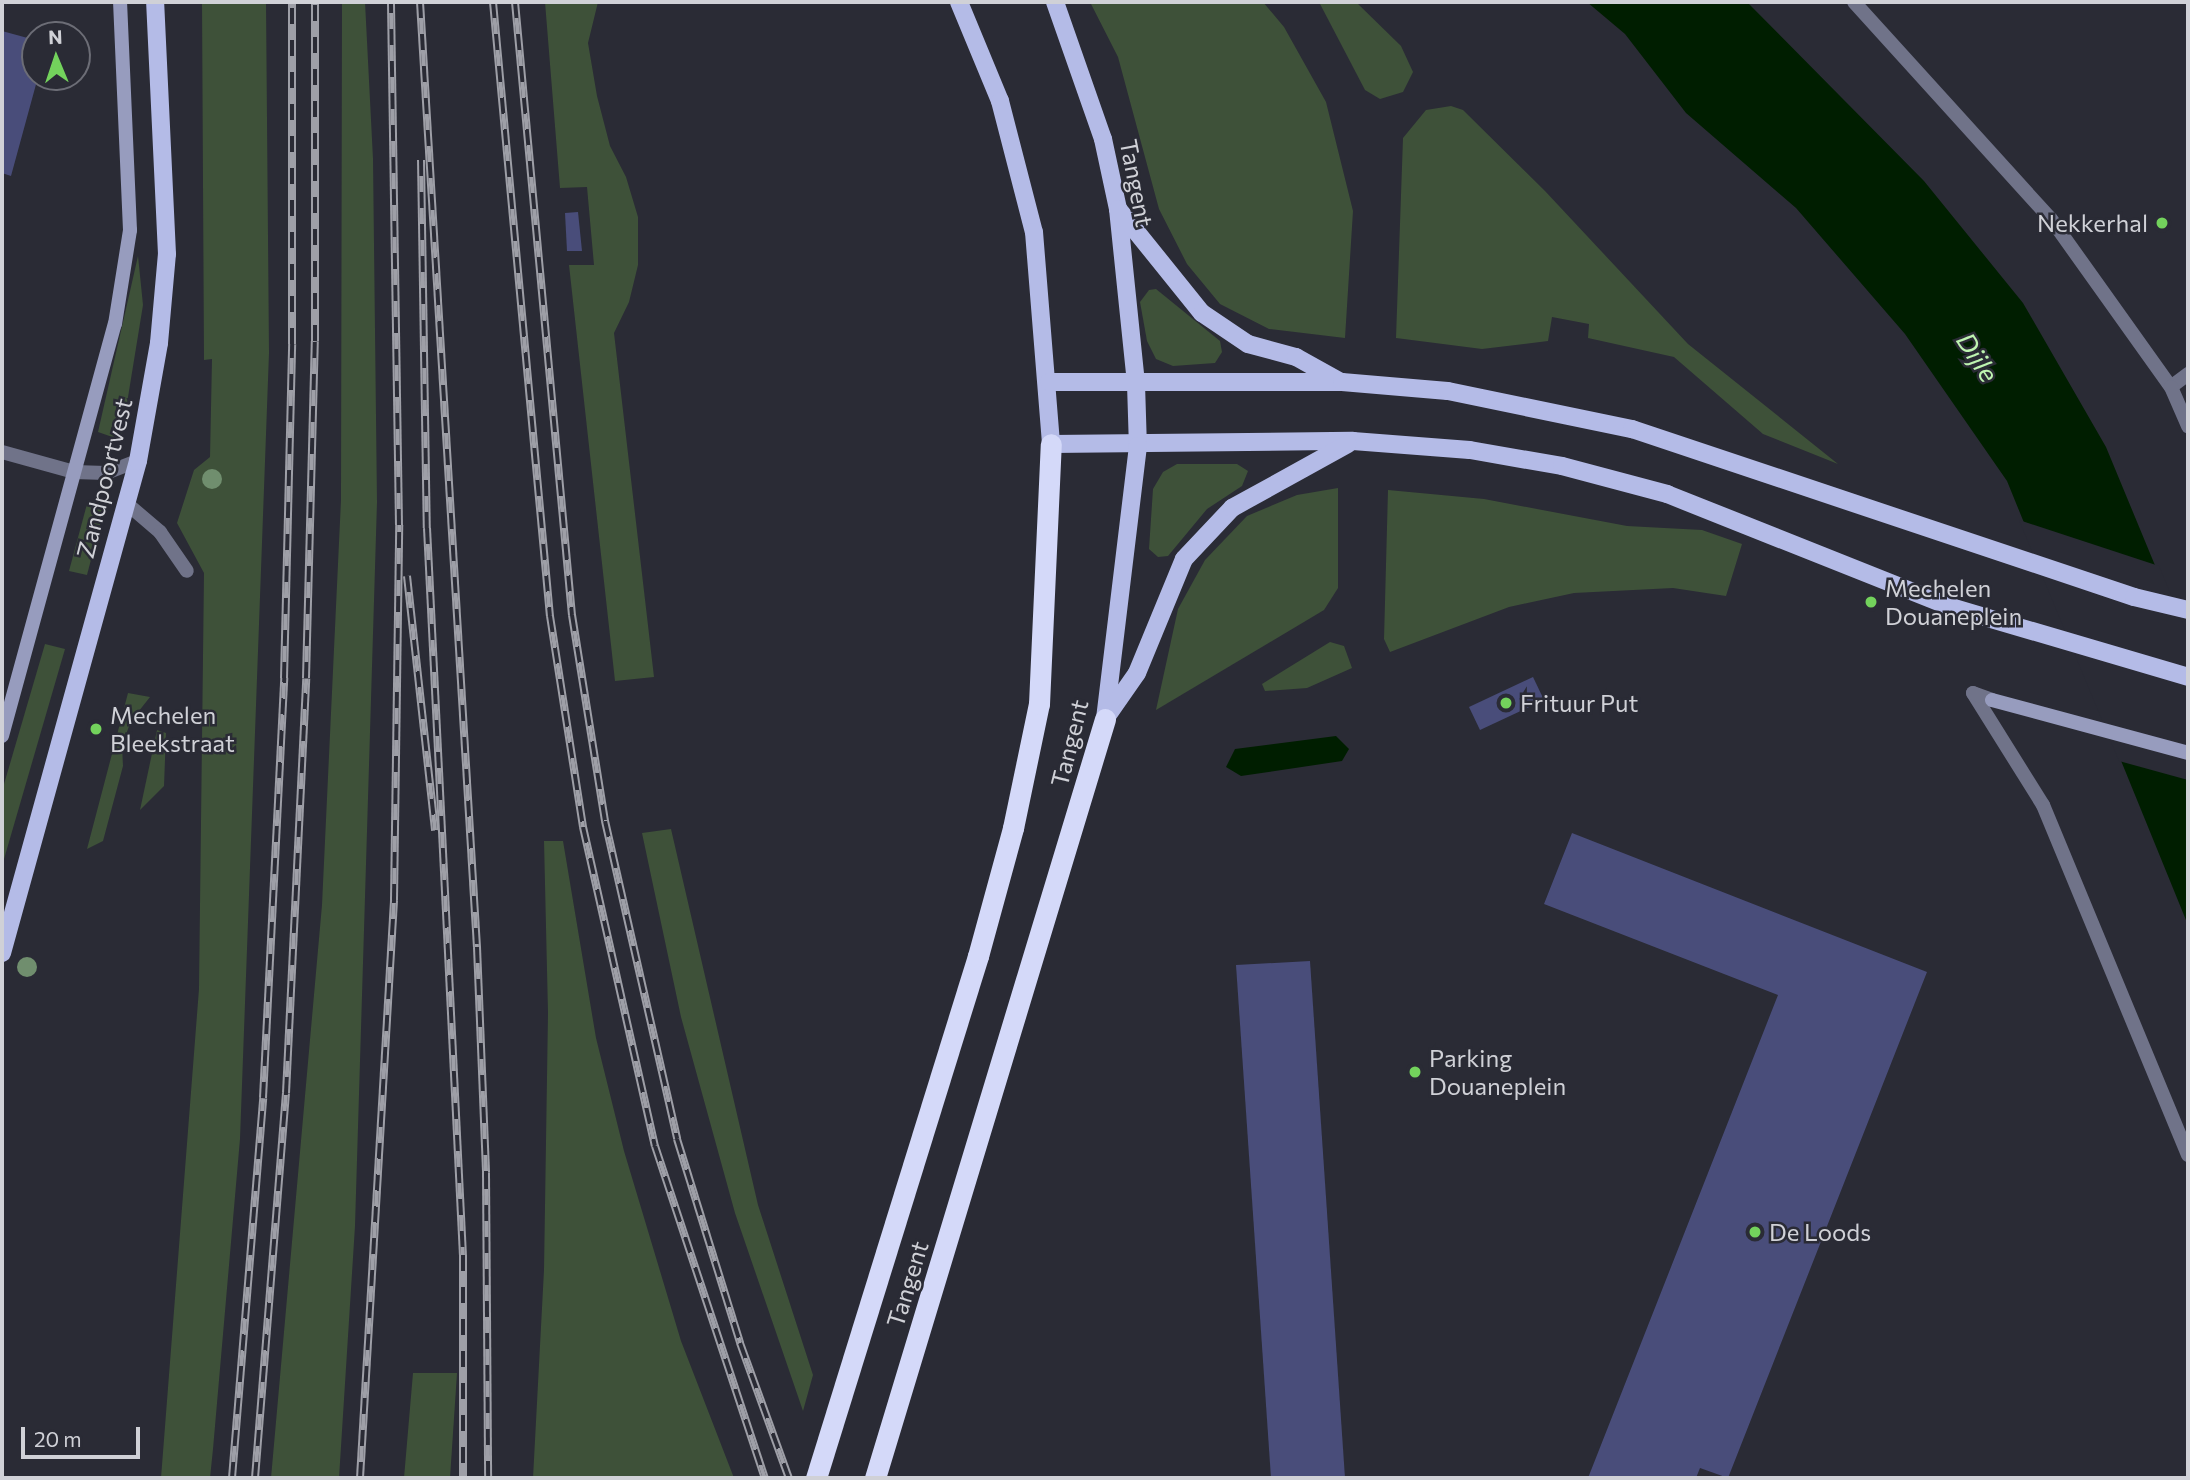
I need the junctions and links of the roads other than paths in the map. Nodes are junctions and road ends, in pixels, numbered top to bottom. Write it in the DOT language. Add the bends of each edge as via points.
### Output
graph roads {
  1 [pos="120,2"];
  2 [pos="155,2"];
  3 [pos="959,2"];
  4 [pos="1055,2"];
  5 [pos="1854,2"];
  6 [pos="1118,209"];
  7 [pos="2188,374"];
  8 [pos="1049,382"];
  9 [pos="1342,382"];
  10 [pos="1136,384"];
  11 [pos="2171,387"];
  12 [pos="2188,426"];
  13 [pos="1353,441"];
  14 [pos="1051,444"];
  15 [pos="1138,446"];
  16 [pos="2,452"];
  17 [pos="138,461"];
  18 [pos="74,472"];
  19 [pos="125,502"];
  20 [pos="187,571"];
  21 [pos="2188,610"];
  22 [pos="2188,677"];
  23 [pos="1105,719"];
  24 [pos="2,736"];
  25 [pos="2188,752"];
  26 [pos="2,953"];
  27 [pos="2188,1155"];
  28 [pos="816,1478"];
  29 [pos="875,1478"];
  1 -- 18 [label="street, Zandpoortvest" via="130,230 115,324"];
  2 -- 17 [label="main road, Zandpoortvest" via="167,254 159,343"];
  3 -- 8 [label="main road, Tangent" via="1000,101 1034,232"];
  4 -- 6 [label="main road, Tangent" via="1103,139"];
  5 -- 11 [label="street" via="2051,219"];
  6 -- 9 [label="main road" via="1202,313 1248,344 1296,357"];
  6 -- 10 [label="main road, Tangent"];
  7 -- 11 [label="street"];
  8 -- 10 [label="main road"];
  8 -- 14 [label="main road, Tangent"];
  9 -- 10 [label="main road"];
  9 -- 21 [label="main road" via="1448,391 1632,429 2134,597"];
  10 -- 15 [label="main road, Tangent"];
  11 -- 12 [label="street"];
  13 -- 15 [label="main road"];
  13 -- 22 [label="main road" via="1470,450 1562,466 1667,495 1954,608"];
  13 -- 23 [label="main road" via="1232,508 1184,559 1137,673"];
  14 -- 15 [label="main road"];
  14 -- 28 [label="highway, Tangent" via="1039,704 1013,828 978,956"];
  15 -- 23 [label="main road, Tangent"];
  16 -- 18 [label="street"];
  17 -- 18 [label="street" via="106,473"];
  17 -- 19 [label="main road, Zandpoortvest"];
  18 -- 24 [label="street, Zandpoortvest"];
  19 -- 20 [label="street" via="160,532"];
  19 -- 26 [label="main road, Zandpoortvest"];
  23 -- 29 [label="highway, Tangent"];
  25 -- 27 [label="street" via="1973,693 2043,805"];
}
